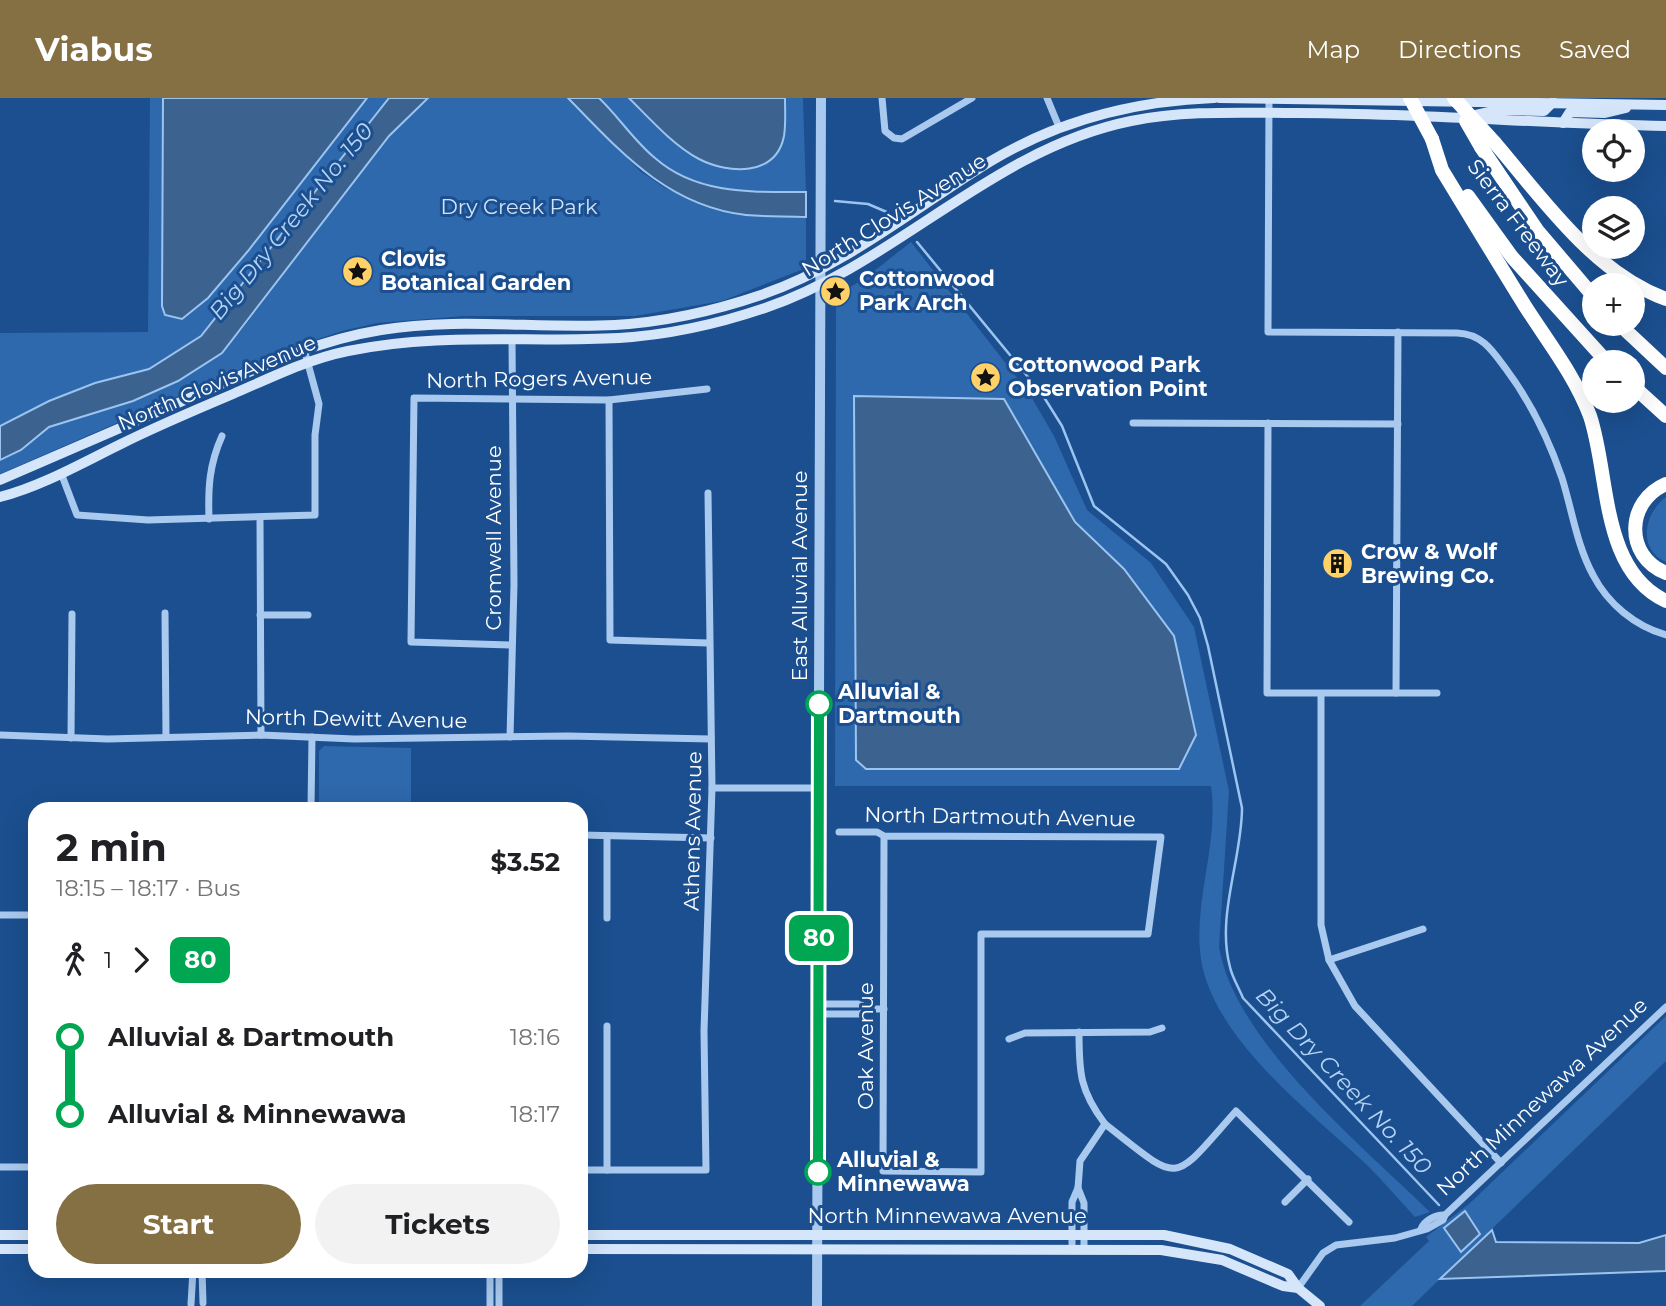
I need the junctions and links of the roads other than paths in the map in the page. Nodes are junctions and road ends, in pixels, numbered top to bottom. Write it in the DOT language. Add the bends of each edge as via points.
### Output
graph roads {
  1 [pos="821,98"];
  2 [pos="882,98"];
  3 [pos="972,98"];
  4 [pos="1047,98"];
  5 [pos="1216,98"];
  6 [pos="1410,98"];
  7 [pos="1453,98"];
  8 [pos="1269,99"];
  9 [pos="1553,102"];
  10 [pos="1643,104"];
  11 [pos="1666,105"];
  12 [pos="1216,113"];
  13 [pos="1269,113"];
  14 [pos="1459,118"];
  15 [pos="1563,122"];
  16 [pos="1666,126"];
  17 [pos="1059,127"];
  18 [pos="1432,139"];
  19 [pos="1488,145"];
  20 [pos="994,176"];
  21 [pos="820,269"];
  22 [pos="1582,284"];
  23 [pos="820,285"];
  24 [pos="1666,299"];
  25 [pos="615,324"];
  26 [pos="1398,332"];
  27 [pos="1634,336"];
  28 [pos="1638,336"];
  29 [pos="512,339"];
  30 [pos="304,349"];
  31 [pos="1596,350"];
  32 [pos="1666,356"];
  33 [pos="307,363"];
  34 [pos="1666,368"];
  35 [pos="707,389"];
  36 [pos="511,397"];
  37 [pos="1645,397"];
  38 [pos="609,400"];
  39 [pos="1666,416"];
  40 [pos="1133,423"];
  41 [pos="1268,424"];
  42 [pos="1398,424"];
  43 [pos="222,436"];
  44 [pos="61,473"];
  45 [pos="0,480"];
  46 [pos="1666,484"];
  47 [pos="708,493"];
  48 [pos="0,497"];
  49 [pos="209,519"];
  50 [pos="260,519"];
  51 [pos="1666,573"];
  52 [pos="1666,601"];
  53 [pos="165,613"];
  54 [pos="72,614"];
  55 [pos="260,615"];
  56 [pos="308,615"];
  57 [pos="1666,635"];
  58 [pos="708,643"];
  59 [pos="511,645"];
  60 [pos="1396,693"];
  61 [pos="1437,693"];
  62 [pos="1321,694"];
  63 [pos="0,735"];
  64 [pos="261,735"];
  65 [pos="166,737"];
  66 [pos="312,737"];
  67 [pos="510,737"];
  68 [pos="71,738"];
  69 [pos="712,739"];
  70 [pos="712,788"];
  71 [pos="819,788"];
  72 [pos="311,802"];
  73 [pos="839,832"];
  74 [pos="588,835"];
  75 [pos="607,836"];
  76 [pos="884,836"];
  77 [pos="711,838"];
  78 [pos="0,915"];
  79 [pos="28,915"];
  80 [pos="607,918"];
  81 [pos="1423,929"];
  82 [pos="1329,960"];
  83 [pos="844,1004"];
  84 [pos="1666,1007"];
  85 [pos="818,1009"];
  86 [pos="867,1009"];
  87 [pos="884,1009"];
  88 [pos="844,1014"];
  89 [pos="607,1026"];
  90 [pos="1162,1028"];
  91 [pos="1079,1032"];
  92 [pos="1009,1039"];
  93 [pos="1105,1124"];
  94 [pos="1501,1163"];
  95 [pos="0,1167"];
  96 [pos="28,1167"];
  97 [pos="588,1170"];
  98 [pos="607,1170"];
  99 [pos="883,1171"];
  100 [pos="1308,1179"];
  101 [pos="1078,1188"];
  102 [pos="1285,1202"];
  103 [pos="1349,1222"];
  104 [pos="0,1235"];
  105 [pos="28,1235"];
  106 [pos="588,1235"];
  107 [pos="817,1235"];
  108 [pos="1078,1235"];
  109 [pos="0,1249"];
  110 [pos="28,1249"];
  111 [pos="588,1249"];
  112 [pos="817,1250"];
  113 [pos="1072,1250"];
  114 [pos="1084,1250"];
  115 [pos="192,1278"];
  116 [pos="203,1278"];
  117 [pos="490,1278"];
  118 [pos="499,1278"];
  119 [pos="1298,1288"];
  120 [pos="190,1305"];
  121 [pos="205,1305"];
  122 [pos="490,1306"];
  123 [pos="499,1306"];
  124 [pos="817,1306"];
  125 [pos="1320,1306"];
  1 -- 21 [label="street, East Alluvial Avenue"];
  2 -- 3 [label="street" via="882,119 889,135 909,138"];
  4 -- 17 [label="street"];
  5 -- 8 [label="main road, North Clovis Avenue"];
  5 -- 12 [label="street"];
  5 -- 17 [label="main road, North Clovis Avenue" via="1127,107"];
  6 -- 18 [label="highway, Sierra Freeway, bridge"];
  7 -- 19 [label="highway, Sierra Freeway, bridge"];
  8 -- 9 [label="main road, North Clovis Avenue"];
  8 -- 13 [label="street"];
  9 -- 10 [label="main road, North Clovis Avenue"];
  9 -- 14 [label="main road" via="1544,111 1498,110"];
  10 -- 11 [label="main road, North Clovis Avenue"];
  10 -- 15 [label="main road" via="1605,113 1570,112"];
  12 -- 13 [label="main road, North Clovis Avenue"];
  12 -- 20 [label="main road, North Clovis Avenue" via="1156,117 1105,127 1035,153"];
  13 -- 14 [label="main road, North Clovis Avenue"];
  13 -- 26 [label="street" via="1268,332"];
  14 -- 15 [label="main road, North Clovis Avenue"];
  15 -- 16 [label="main road, North Clovis Avenue"];
  17 -- 20 [label="main road" via="1000,164"];
  17 -- 21 [label="main road, North Clovis Avenue" via="993,160"];
  18 -- 31 [label="highway, Sierra Freeway" via="1512,257"];
  18 -- 52 [label="highway" via="1442,170 1569,371 1589,416 1628,566 1645,587"];
  19 -- 22 [label="highway, Sierra Freeway" via="1537,230"];
  19 -- 24 [label="highway" via="1587,247 1625,278"];
  20 -- 23 [label="main road, North Clovis Avenue"];
  21 -- 23 [label="street, East Alluvial Avenue"];
  21 -- 25 [label="main road, North Clovis Avenue" via="708,311"];
  23 -- 29 [label="main road, North Clovis Avenue" via="767,308 666,334"];
  23 -- 71 [label="street, East Alluvial Avenue"];
  25 -- 29 [label="main road" via="587,331 520,332"];
  25 -- 30 [label="main road, North Clovis Avenue" via="414,326"];
  26 -- 42 [label="street"];
  26 -- 57 [label="street" via="1467,333 1490,347 1530,405 1553,453 1593,576 1625,614"];
  27 -- 34 [label="highway"];
  28 -- 32 [label="highway"];
  29 -- 33 [label="main road, North Clovis Avenue" via="412,340"];
  29 -- 36 [label="street, Cromwell Avenue"];
  30 -- 33 [label="street"];
  30 -- 45 [label="main road, North Clovis Avenue"];
  33 -- 44 [label="main road, North Clovis Avenue"];
  33 -- 50 [label="street" via="319,404 315,515"];
  35 -- 38 [label="street, North Rogers Avenue"];
  36 -- 38 [label="street, North Rogers Avenue"];
  36 -- 59 [label="street, Cromwell Avenue"];
  36 -- 59 [label="street, North Rogers Avenue" via="414,398 411,642"];
  37 -- 39 [label="highway"];
  38 -- 58 [label="street" via="610,640"];
  40 -- 41 [label="street"];
  41 -- 42 [label="street"];
  41 -- 62 [label="street" via="1267,694"];
  42 -- 60 [label="street"];
  43 -- 49 [label="street" via="208,479"];
  44 -- 48 [label="main road, North Clovis Avenue"];
  44 -- 49 [label="street" via="77,515"];
  46 -- 51 [label="highway" via="1644,499 1634,527 1644,558"];
  47 -- 58 [label="street, Athens Avenue"];
  49 -- 50 [label="street"];
  50 -- 55 [label="street"];
  53 -- 65 [label="street"];
  54 -- 68 [label="street"];
  55 -- 56 [label="street"];
  55 -- 64 [label="street"];
  58 -- 69 [label="street, Athens Avenue"];
  59 -- 67 [label="street, Cromwell Avenue"];
  60 -- 61 [label="street"];
  60 -- 62 [label="street"];
  62 -- 82 [label="street" via="1321,925"];
  63 -- 68 [label="street, North Dewitt Avenue"];
  64 -- 65 [label="street, North Dewitt Avenue"];
  64 -- 66 [label="street, North Dewitt Avenue"];
  65 -- 68 [label="street, North Dewitt Avenue"];
  66 -- 67 [label="street, North Dewitt Avenue"];
  66 -- 72 [label="street"];
  67 -- 69 [label="street, North Dewitt Avenue"];
  69 -- 70 [label="street, Athens Avenue"];
  70 -- 71 [label="street"];
  70 -- 77 [label="street, Athens Avenue"];
  71 -- 85 [label="street, East Alluvial Avenue"];
  73 -- 76 [label="street, North Dartmouth Avenue"];
  74 -- 75 [label="street"];
  75 -- 77 [label="street"];
  75 -- 80 [label="street"];
  76 -- 87 [label="street, Oak Avenue"];
  76 -- 99 [label="street, North Dartmouth Avenue" via="1161,837 1148,934 981,934 982,1171"];
  77 -- 98 [label="street, Athens Avenue" via="706,1170"];
  78 -- 79 [label="street"];
  81 -- 82 [label="street"];
  82 -- 94 [label="street" via="1354,1006"];
  83 -- 85 [label="street"];
  83 -- 86 [label="street"];
  83 -- 88 [label="street"];
  84 -- 94 [label="street, North Minnewawa Avenue"];
  85 -- 88 [label="street"];
  85 -- 107 [label="street, East Alluvial Avenue"];
  86 -- 87 [label="street"];
  86 -- 88 [label="street"];
  87 -- 99 [label="street, Oak Avenue"];
  89 -- 98 [label="street"];
  90 -- 91 [label="street"];
  91 -- 92 [label="street" via="1025,1032"];
  91 -- 93 [label="street" via="1081,1082 1090,1105"];
  93 -- 100 [label="street" via="1160,1167 1175,1170 1190,1163 1236,1111"];
  93 -- 101 [label="street" via="1083,1155"];
  94 -- 119 [label="street, North Minnewawa Avenue" via="1443,1220 1384,1241 1336,1245 1323,1252"];
  95 -- 96 [label="street"];
  97 -- 98 [label="street"];
  100 -- 102 [label="street"];
  100 -- 103 [label="street"];
  101 -- 108 [label="street" via="1084,1203"];
  101 -- 108 [label="street" via="1072,1202"];
  104 -- 105 [label="main road"];
  106 -- 107 [label="main road, North Minnewawa Avenue"];
  107 -- 108 [label="main road, North Minnewawa Avenue"];
  107 -- 112 [label="street, East Alluvial Avenue"];
  108 -- 113 [label="street"];
  108 -- 114 [label="street"];
  108 -- 119 [label="main road, North Minnewawa Avenue" via="1164,1235 1230,1249 1289,1273"];
  109 -- 110 [label="main road"];
  111 -- 112 [label="main road, North Minnewawa Avenue"];
  112 -- 113 [label="main road, North Minnewawa Avenue"];
  112 -- 124 [label="street, East Alluvial Avenue"];
  113 -- 114 [label="main road, North Minnewawa Avenue"];
  114 -- 119 [label="main road, North Minnewawa Avenue" via="1192,1254"];
  115 -- 120 [label="street"];
  116 -- 121 [label="street"];
  117 -- 122 [label="street"];
  118 -- 123 [label="street"];
  119 -- 125 [label="main road"];
  120 -- 121 [label="street"];
}
